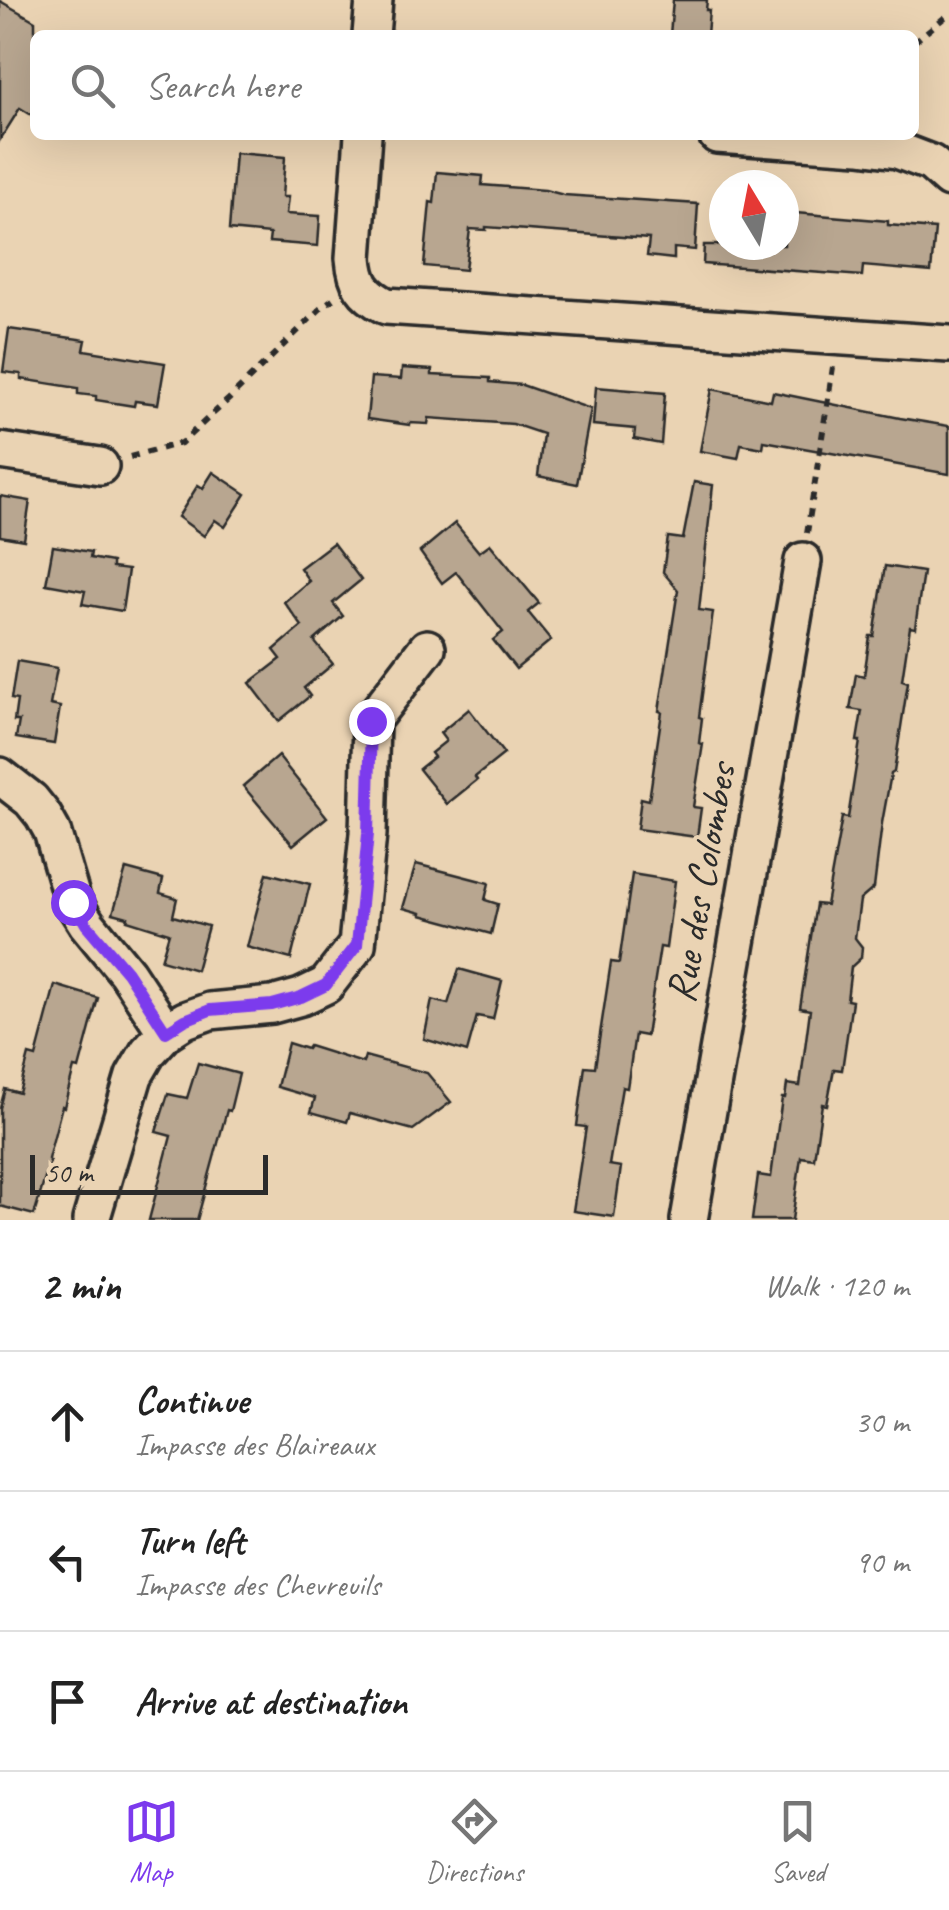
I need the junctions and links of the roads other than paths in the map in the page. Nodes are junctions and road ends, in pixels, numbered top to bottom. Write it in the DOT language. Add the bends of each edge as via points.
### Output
graph roads {
  1 [pos="374,0"];
  2 [pos="371,30"];
  3 [pos="363,140"];
  4 [pos="788,140"];
  5 [pos="949,178"];
  6 [pos="949,344"];
  7 [pos="0,451"];
  8 [pos="100,466"];
  9 [pos="803,561"];
  10 [pos="427,648"];
  11 [pos="0,776"];
  12 [pos="166,1032"];
  13 [pos="91,1220"];
  14 [pos="689,1220"];
  1 -- 2 [label="street"];
  3 -- 6 [label="street" via="355,272 370,298 386,306"];
  4 -- 5 [label="street" via="898,150"];
  7 -- 8 [label="street"];
  9 -- 14 [label="street, Rue des Colombes"];
  10 -- 12 [label="street" via="371,721 357,945 326,985 301,997 210,1010"];
  11 -- 12 [label="street" via="43,814 73,902"];
  12 -- 13 [label="street" via="134,1076"];
}
